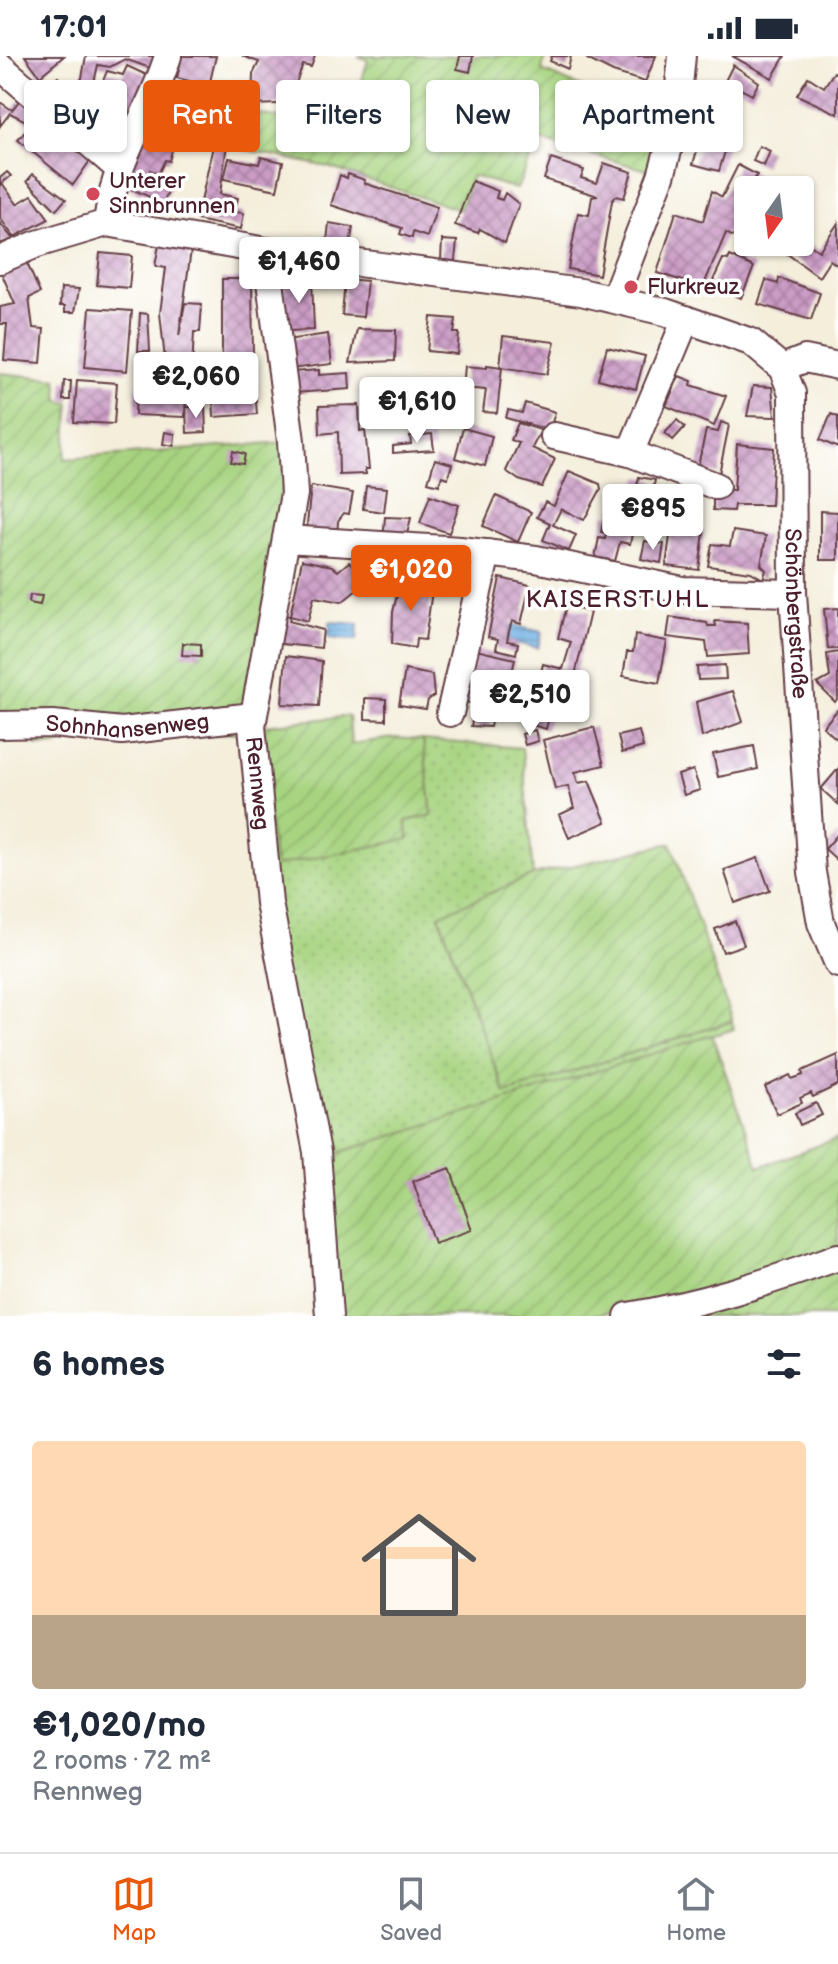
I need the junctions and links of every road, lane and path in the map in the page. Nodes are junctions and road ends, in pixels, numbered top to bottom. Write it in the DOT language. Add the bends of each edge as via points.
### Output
graph roads {
  1 [pos="168,56"];
  2 [pos="682,56"];
  3 [pos="0,66"];
  4 [pos="118,168"];
  5 [pos="107,223"];
  6 [pos="266,251"];
  7 [pos="0,260"];
  8 [pos="614,299"];
  9 [pos="686,319"];
  10 [pos="835,359"];
  11 [pos="782,368"];
  12 [pos="554,436"];
  13 [pos="630,453"];
  14 [pos="716,486"];
  15 [pos="286,539"];
  16 [pos="487,553"];
  17 [pos="793,593"];
  18 [pos="450,713"];
  19 [pos="253,716"];
  20 [pos="0,725"];
  21 [pos="838,964"];
  22 [pos="838,1257"];
  23 [pos="329,1316"];
  24 [pos="628,1316"];
  1 -- 4 [label="street"];
  2 -- 8 [label="street" via="675,126"];
  3 -- 4 [label="street"];
  4 -- 5 [label="street"];
  5 -- 6 [label="street"];
  5 -- 7 [label="street"];
  6 -- 8 [label="street"];
  6 -- 15 [label="street, Rennweg" via="291,441 294,494"];
  8 -- 9 [label="street"];
  9 -- 11 [label="street" via="751,342"];
  9 -- 13 [label="street"];
  10 -- 11 [label="street" via="805,359"];
  11 -- 17 [label="street, Schönbergstraße" via="794,414"];
  12 -- 13 [label="street"];
  13 -- 14 [label="street"];
  15 -- 16 [label="street"];
  15 -- 19 [label="street, Rennweg"];
  16 -- 17 [label="street" via="682,590"];
  16 -- 18 [label="street"];
  17 -- 21 [label="street, Schönbergstraße" via="812,872 821,923"];
  19 -- 20 [label="street, Sohnhansenweg" via="122,731"];
  19 -- 23 [label="street, Rennweg" via="269,903 317,1152"];
  22 -- 24 [label="street" via="748,1289"];
}
